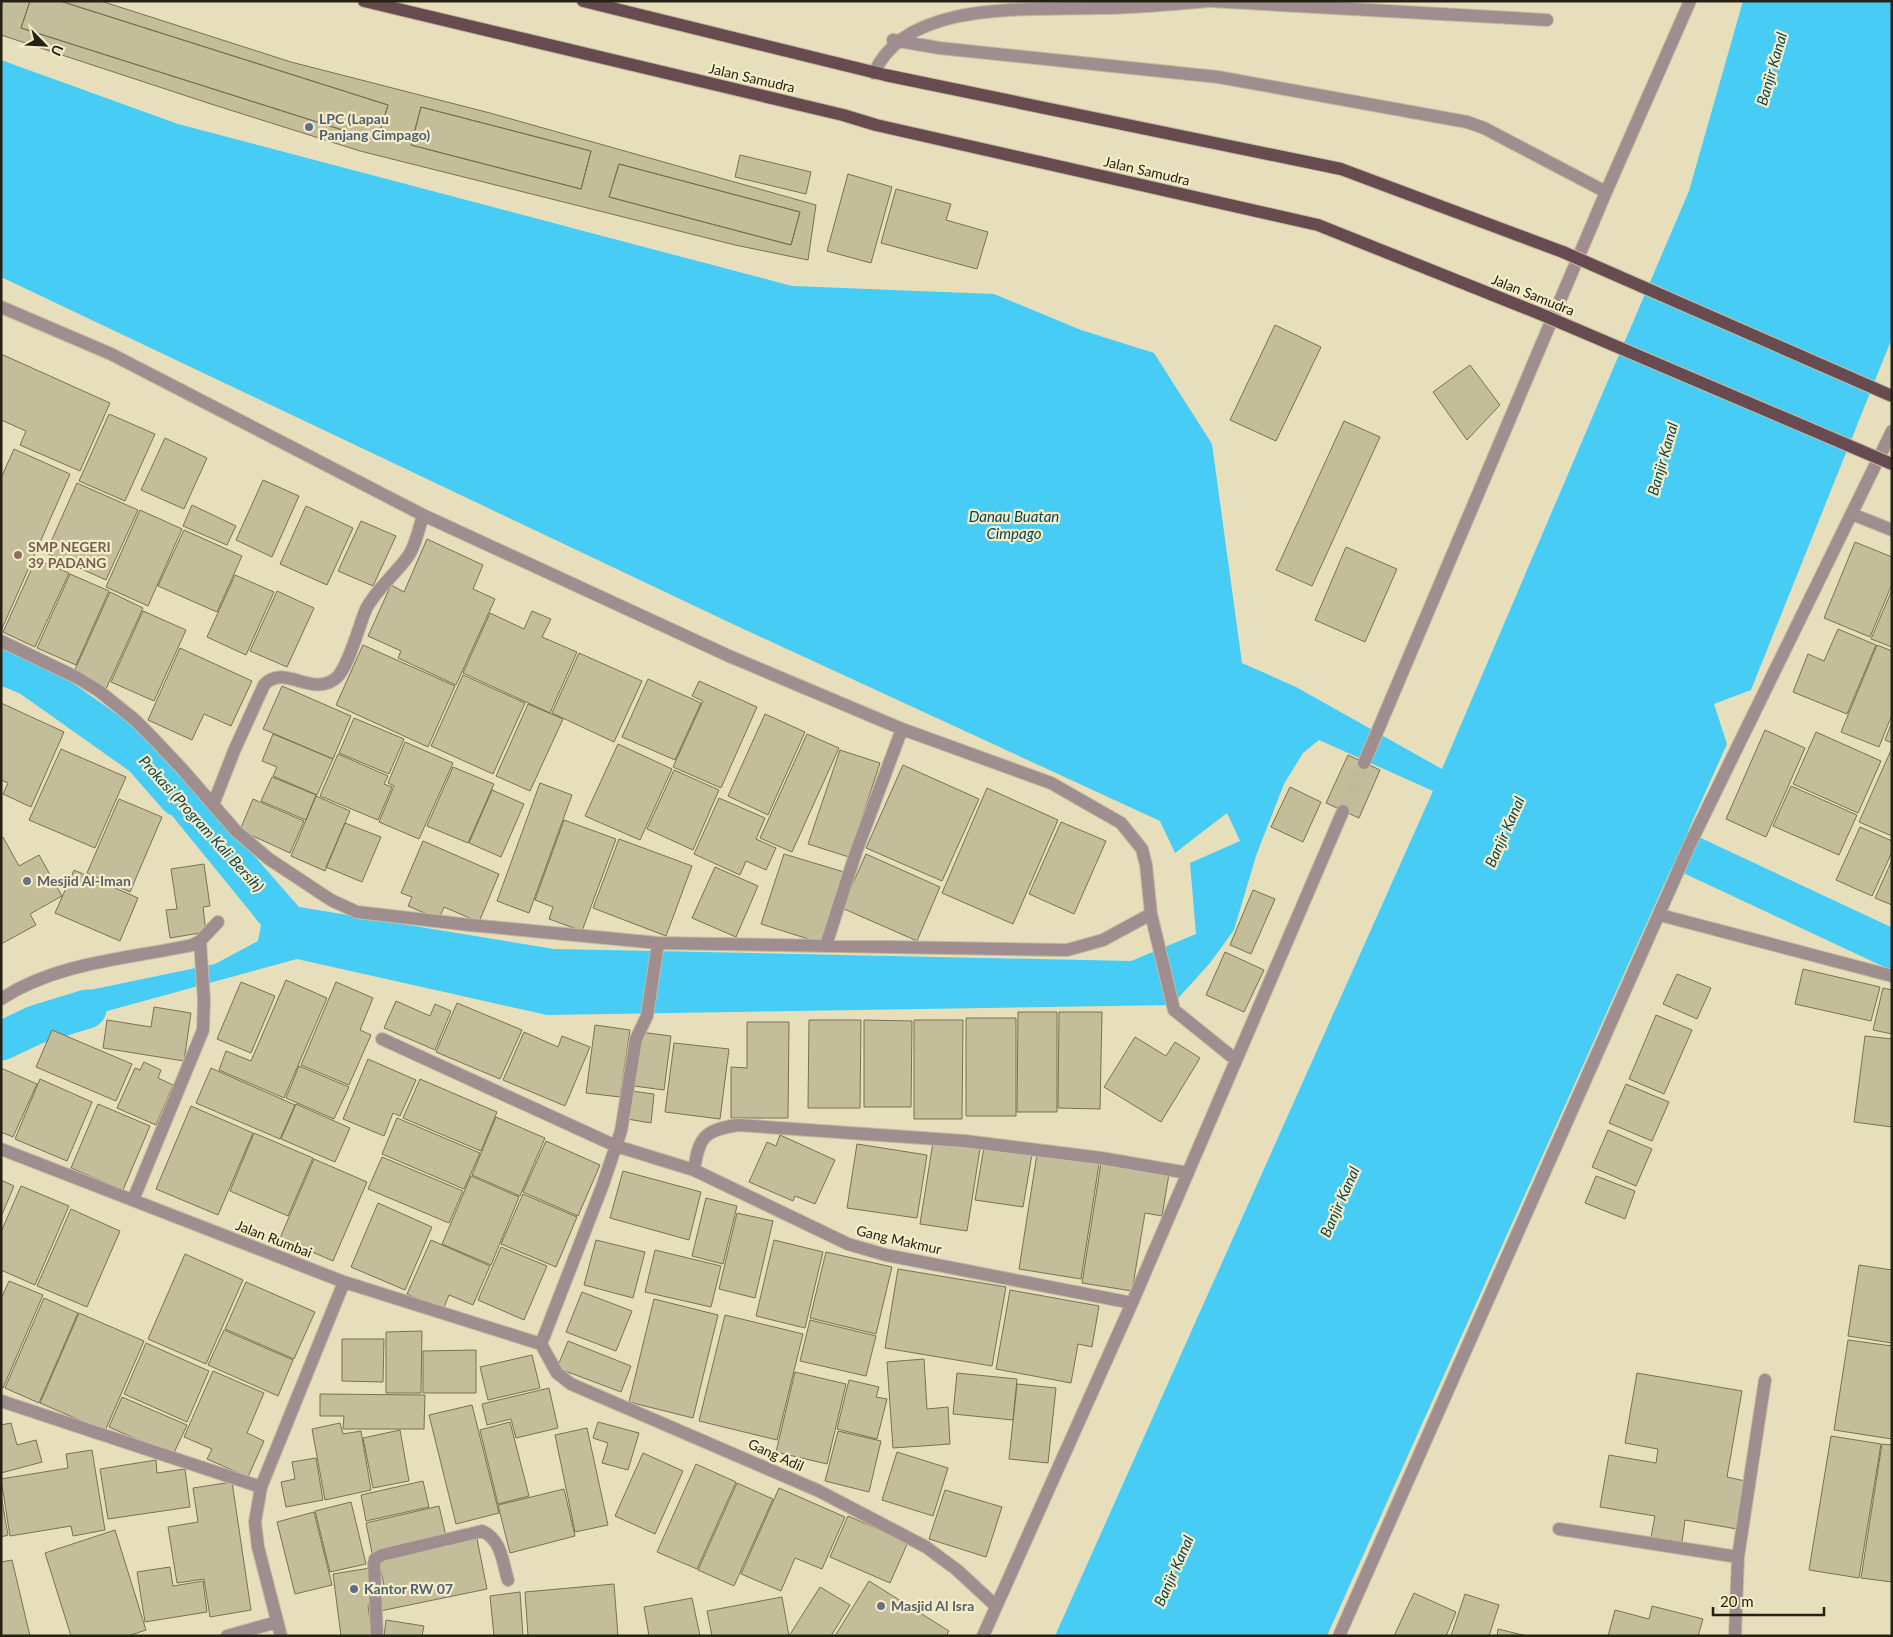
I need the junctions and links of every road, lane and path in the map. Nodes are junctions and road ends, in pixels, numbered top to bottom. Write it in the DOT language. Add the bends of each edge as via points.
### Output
graph roads {
  1 [pos="364,1"];
  2 [pos="583,1"];
  3 [pos="1210,1"];
  4 [pos="1690,1"];
  5 [pos="1547,20"];
  6 [pos="893,40"];
  7 [pos="880,74"];
  8 [pos="1606,192"];
  9 [pos="1,307"];
  10 [pos="1892,396"];
  11 [pos="1892,430"];
  12 [pos="1892,464"];
  13 [pos="1852,514"];
  14 [pos="423,515"];
  15 [pos="1892,530"];
  16 [pos="1,641"];
  17 [pos="902,729"];
  18 [pos="1364,763"];
  19 [pos="213,805"];
  20 [pos="1343,811"];
  21 [pos="1151,914"];
  22 [pos="1660,915"];
  23 [pos="218,922"];
  24 [pos="200,941"];
  25 [pos="826,945"];
  26 [pos="658,946"];
  27 [pos="1892,976"];
  28 [pos="1,999"];
  29 [pos="382,1039"];
  30 [pos="1236,1060"];
  31 [pos="616,1146"];
  32 [pos="1,1149"];
  33 [pos="694,1170"];
  34 [pos="1188,1173"];
  35 [pos="133,1200"];
  36 [pos="344,1282"];
  37 [pos="1132,1303"];
  38 [pos="541,1344"];
  39 [pos="1765,1380"];
  40 [pos="1,1401"];
  41 [pos="261,1487"];
  42 [pos="1559,1529"];
  43 [pos="1738,1557"];
  44 [pos="508,1580"];
  45 [pos="996,1606"];
  46 [pos="277,1622"];
  47 [pos="227,1636"];
  48 [pos="281,1636"];
  49 [pos="377,1636"];
  50 [pos="983,1636"];
  51 [pos="1339,1636"];
  52 [pos="1735,1636"];
  1 -- 12 [label="main road, Jalan Samudra, bridge" via="876,125 1318,225 1538,313"];
  2 -- 7 [label="main road"];
  3 -- 5 [label="street"];
  3 -- 6 [label="street" via="1099,8 975,7 941,13 912,25"];
  4 -- 8 [label="street"];
  6 -- 7 [label="street" via="880,58"];
  6 -- 8 [label="street" via="939,48 1218,77 1467,122"];
  7 -- 10 [label="main road, bridge" via="1340,170 1563,252"];
  8 -- 18 [label="street"];
  9 -- 14 [label="street" via="110,354"];
  11 -- 13 [label="street"];
  13 -- 15 [label="street"];
  13 -- 22 [label="street" via="1690,844"];
  14 -- 17 [label="street" via="730,656"];
  14 -- 19 [label="street" via="410,553 366,609 344,668 336,679 322,685 276,677 264,685"];
  16 -- 19 [label="street" via="99,691 151,736"];
  17 -- 21 [label="street" via="1051,783 1122,824 1142,849"];
  17 -- 25 [label="street" via="856,852"];
  19 -- 26 [label="street" via="269,860 331,900 357,912"];
  20 -- 30 [label="street"];
  21 -- 25 [label="street" via="1103,940 1067,950"];
  21 -- 30 [label="street" via="1174,1010"];
  22 -- 27 [label="street"];
  22 -- 51 [label="street"];
  23 -- 24 [label="street"];
  24 -- 28 [label="street" via="54,973"];
  24 -- 35 [label="street" via="203,1030"];
  25 -- 26 [label="street"];
  26 -- 31 [label="street" via="647,1016 636,1039"];
  29 -- 31 [label="street, Gang Makmur"];
  30 -- 34 [label="street"];
  31 -- 33 [label="street, Gang Makmur"];
  31 -- 38 [label="street"];
  32 -- 35 [label="street, Jalan Rumbai"];
  33 -- 34 [label="street" via="699,1147 707,1133 738,1125 965,1141"];
  33 -- 37 [label="street, Gang Makmur" via="848,1244 886,1255"];
  34 -- 37 [label="street"];
  35 -- 36 [label="street, Jalan Rumbai"];
  36 -- 38 [label="street, Jalan Rumbai"];
  36 -- 41 [label="street"];
  37 -- 45 [label="street"];
  38 -- 45 [label="street, Gang Adil" via="557,1373 571,1384 819,1491 926,1546"];
  39 -- 43 [label="street"];
  40 -- 41 [label="street"];
  41 -- 46 [label="street" via="255,1522"];
  42 -- 43 [label="street"];
  43 -- 52 [label="street"];
  44 -- 49 [label="street" via="498,1544 482,1531 382,1555 375,1559 374,1564"];
  45 -- 50 [label="street"];
  46 -- 47 [label="street"];
  46 -- 48 [label="street"];
}
